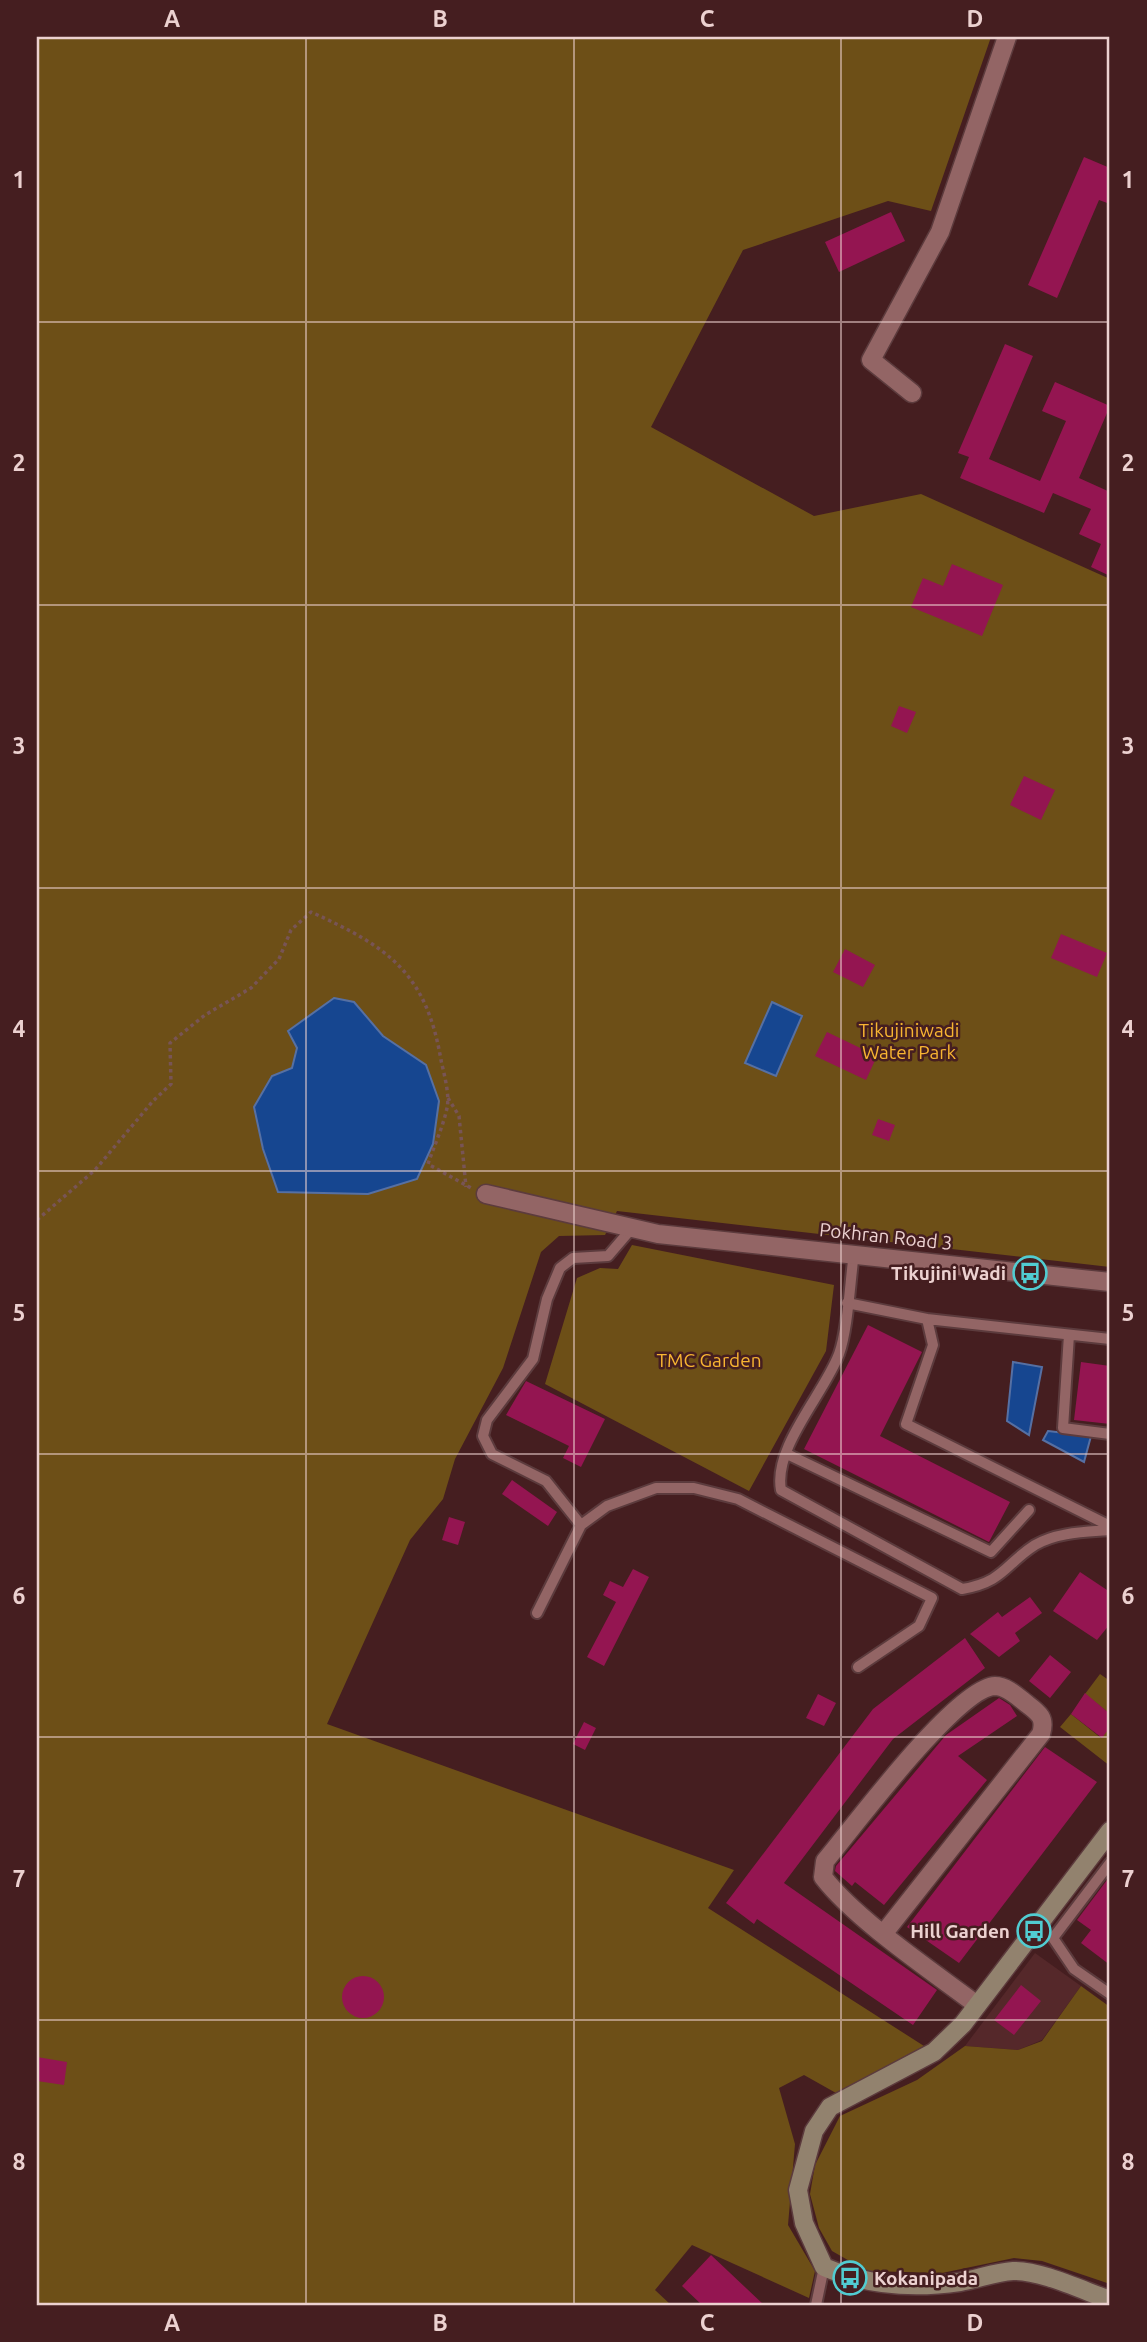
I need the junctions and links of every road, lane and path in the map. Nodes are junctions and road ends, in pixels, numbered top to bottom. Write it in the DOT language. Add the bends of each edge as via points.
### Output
graph roads {
  1 [pos="1007,37"];
  2 [pos="912,393"];
  3 [pos="446,1094"];
  4 [pos="466,1187"];
  5 [pos="486,1194"];
  6 [pos="37,1220"];
  7 [pos="632,1228"];
  8 [pos="854,1253"];
  9 [pos="1110,1282"];
  10 [pos="847,1303"];
  11 [pos="927,1318"];
  12 [pos="1069,1335"];
  13 [pos="1110,1339"];
  14 [pos="1110,1434"];
  15 [pos="787,1454"];
  16 [pos="1028,1510"];
  17 [pos="581,1525"];
  18 [pos="1110,1529"];
  19 [pos="537,1613"];
  20 [pos="858,1667"];
  21 [pos="1110,1831"];
  22 [pos="1110,1863"];
  23 [pos="884,1933"];
  24 [pos="1110,1994"];
  25 [pos="977,2006"];
  26 [pos="824,2267"];
  27 [pos="1110,2300"];
  28 [pos="816,2305"];
  1 -- 2 [label="street" via="940,232 871,360"];
  3 -- 4 [label="path" via="459,1116"];
  3 -- 4 [label="path" via="448,1105 428,1164"];
  3 -- 6 [label="path" via="435,1023 401,966 367,938 312,912 291,930 279,960 251,988 205,1015 170,1043 171,1084 95,1170"];
  4 -- 5 [label="path"];
  5 -- 7 [label="street, Pokhran Road 3"];
  7 -- 8 [label="street, Pokhran Road 3"];
  7 -- 17 [label="lane" via="608,1256 572,1258 561,1268 547,1299 533,1359 487,1420 483,1436 492,1454 546,1481"];
  8 -- 9 [label="street, Pokhran Road 3"];
  8 -- 10 [label="lane"];
  10 -- 11 [label="lane"];
  10 -- 15 [label="lane" via="839,1354"];
  11 -- 12 [label="lane"];
  11 -- 18 [label="lane" via="933,1345 906,1424"];
  12 -- 13 [label="lane"];
  12 -- 14 [label="lane" via="1063,1428"];
  15 -- 16 [label="lane" via="991,1552"];
  15 -- 18 [label="lane" via="778,1475 781,1490 962,1589 983,1586 1034,1545 1055,1536"];
  17 -- 19 [label="lane"];
  17 -- 20 [label="lane" via="607,1506 656,1488 695,1489 738,1499 932,1598 919,1626"];
  21 -- 25 [label="street"];
  22 -- 24 [label="lane" via="1053,1938 1074,1969"];
  23 -- 23 [label="street" via="1041,1734 1040,1714 1006,1689 982,1690 934,1729 825,1861 823,1877 835,1892"];
  23 -- 25 [label="street"];
  25 -- 26 [label="street" via="934,2052 830,2107 814,2131 798,2190 808,2234"];
  26 -- 27 [label="street" via="850,2278 895,2286 1014,2271"];
  26 -- 28 [label="lane"];
}
